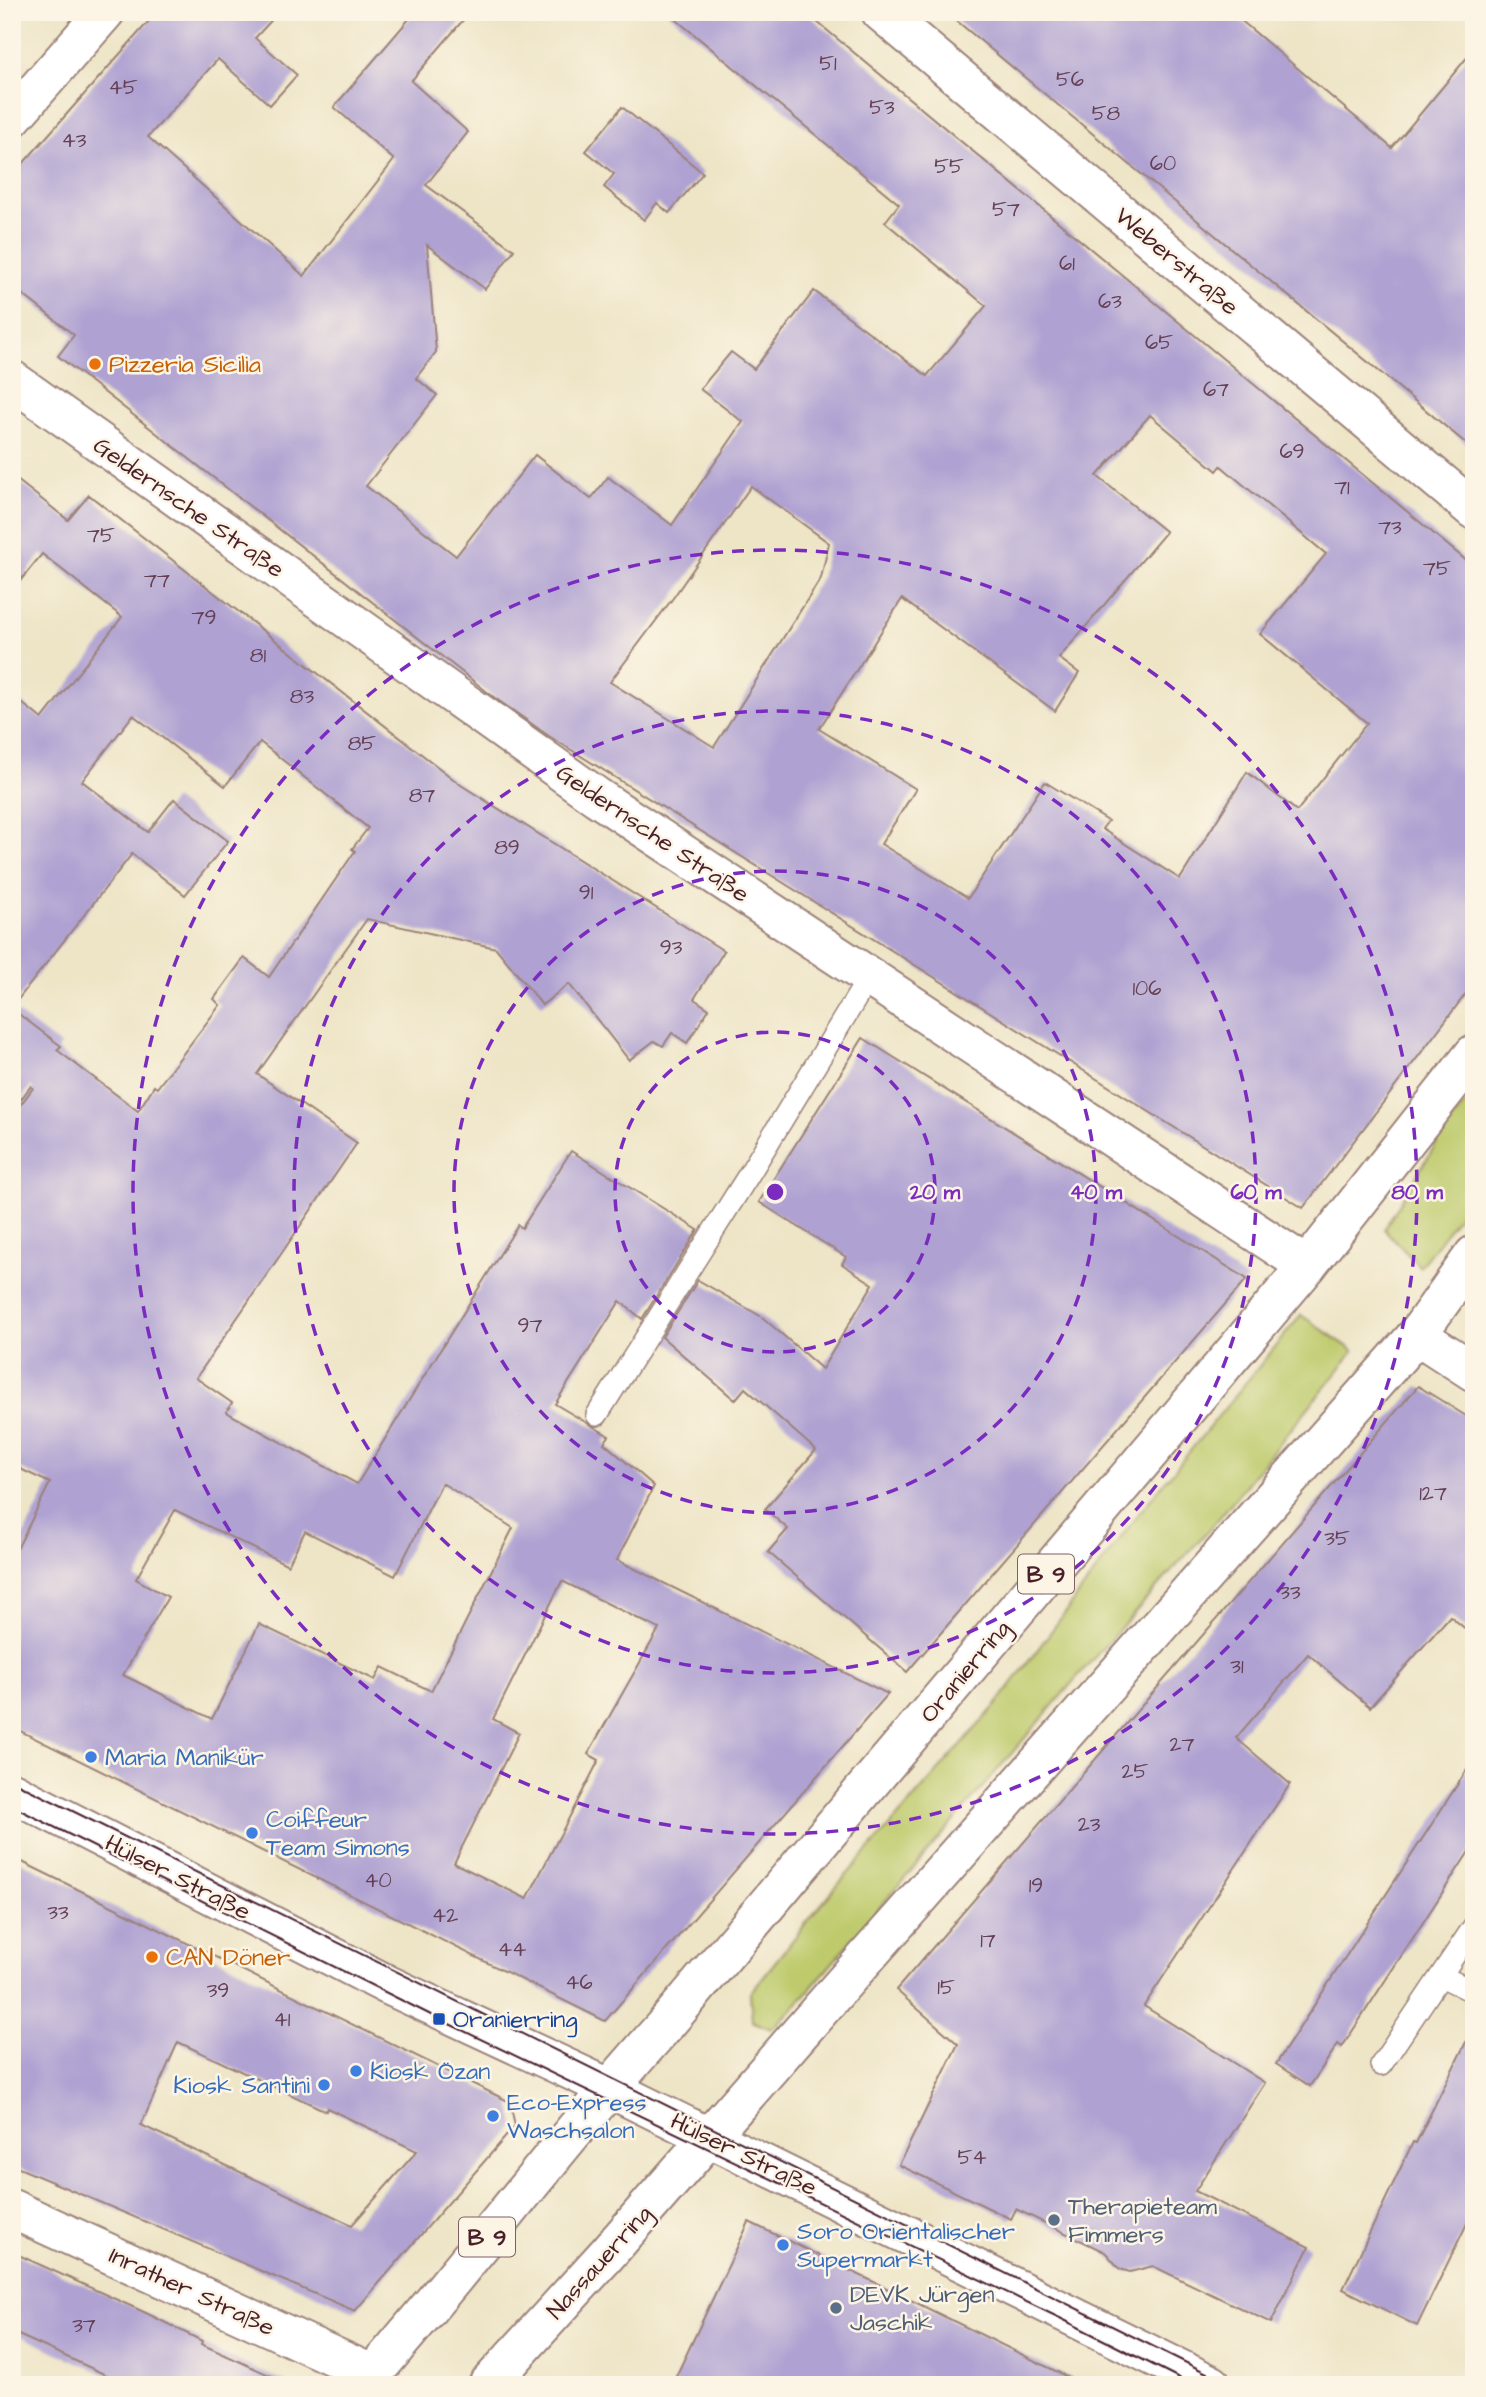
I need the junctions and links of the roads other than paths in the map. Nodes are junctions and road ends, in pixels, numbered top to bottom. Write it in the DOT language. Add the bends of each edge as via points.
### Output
graph roads {
  1 [pos="105,12"];
  2 [pos="881,12"];
  3 [pos="12,118"];
  4 [pos="12,380"];
  5 [pos="1474,510"];
  6 [pos="869,977"];
  7 [pos="1474,1054"];
  8 [pos="1474,1255"];
  9 [pos="1307,1266"];
  10 [pos="1417,1335"];
  11 [pos="1474,1372"];
  12 [pos="597,1415"];
  13 [pos="12,1793"];
  14 [pos="1474,1926"];
  15 [pos="1441,1976"];
  16 [pos="1474,1992"];
  17 [pos="1381,2065"];
  18 [pos="609,2088"];
  19 [pos="708,2138"];
  20 [pos="12,2209"];
  21 [pos="367,2379"];
  22 [pos="488,2385"];
  23 [pos="1212,2385"];
  1 -- 3 [label="street"];
  2 -- 5 [label="street, Weberstraße"];
  4 -- 6 [label="street, Geldernsche Straße" via="597,797"];
  6 -- 9 [label="street, Geldernsche Straße"];
  6 -- 12 [label="lane"];
  7 -- 9 [label="street, Oranierring / B 9"];
  8 -- 10 [label="street"];
  9 -- 18 [label="street, Oranierring / B 9"];
  10 -- 11 [label="street"];
  10 -- 19 [label="street"];
  13 -- 18 [label="street, Hülser Straße" via="388,1985"];
  14 -- 15 [label="lane"];
  15 -- 16 [label="lane"];
  15 -- 17 [label="lane"];
  18 -- 19 [label="street, Hülser Straße"];
  18 -- 21 [label="street, B 9"];
  19 -- 22 [label="street, Nassauerring"];
  19 -- 23 [label="street, Hülser Straße"];
  20 -- 21 [label="street, Inrather Straße"];
}
